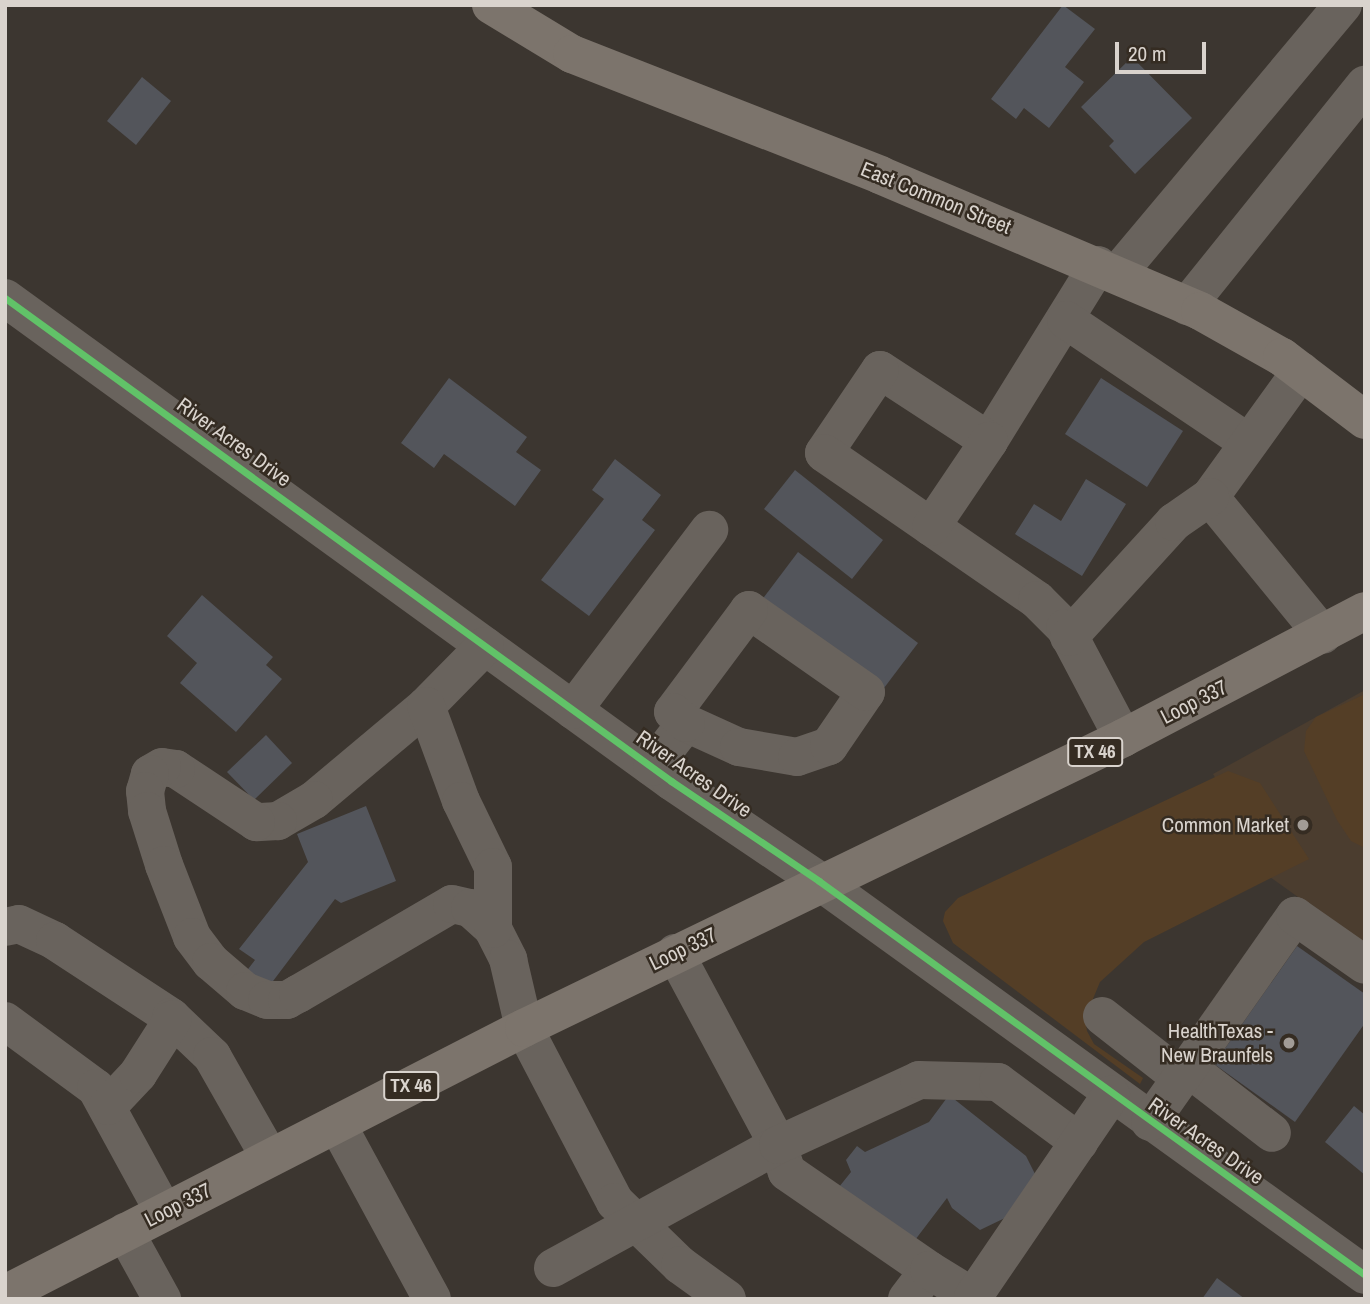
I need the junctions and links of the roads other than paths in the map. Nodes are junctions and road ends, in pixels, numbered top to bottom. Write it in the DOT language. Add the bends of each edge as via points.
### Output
graph roads {
  1 [pos="491,5"];
  2 [pos="1343,5"];
  3 [pos="1365,85"];
  4 [pos="1108,269"];
  5 [pos="5,298"];
  6 [pos="1187,306"];
  7 [pos="1066,320"];
  8 [pos="1301,371"];
  9 [pos="1363,414"];
  10 [pos="989,441"];
  11 [pos="1249,443"];
  12 [pos="1210,497"];
  13 [pos="931,527"];
  14 [pos="709,530"];
  15 [pos="1365,611"];
  16 [pos="1323,635"];
  17 [pos="1069,637"];
  18 [pos="485,646"];
  19 [pos="426,706"];
  20 [pos="573,710"];
  21 [pos="686,723"];
  22 [pos="1123,738"];
  23 [pos="652,767"];
  24 [pos="819,881"];
  25 [pos="5,927"];
  26 [pos="493,929"];
  27 [pos="675,953"];
  28 [pos="1365,965"];
  29 [pos="1102,1017"];
  30 [pos="173,1019"];
  31 [pos="5,1021"];
  32 [pos="524,1028"];
  33 [pos="1184,1073"];
  34 [pos="1111,1095"];
  35 [pos="107,1106"];
  36 [pos="1150,1122"];
  37 [pos="337,1124"];
  38 [pos="1272,1133"];
  39 [pos="1079,1142"];
  40 [pos="778,1145"];
  41 [pos="270,1158"];
  42 [pos="164,1212"];
  43 [pos="634,1222"];
  44 [pos="125,1233"];
  45 [pos="553,1268"];
  46 [pos="1365,1275"];
  47 [pos="918,1284"];
  48 [pos="5,1294"];
  49 [pos="973,1298"];
  50 [pos="162,1299"];
  51 [pos="432,1299"];
  52 [pos="727,1299"];
  1 -- 4 [label="main road, East Common Street" via="572,54"];
  2 -- 4 [label="street"];
  3 -- 6 [label="street"];
  4 -- 6 [label="main road, East Common Street"];
  4 -- 7 [label="street"];
  5 -- 18 [label="street, River Acres Drive"];
  6 -- 8 [label="main road, East Common Street"];
  7 -- 10 [label="street"];
  7 -- 11 [label="street"];
  8 -- 9 [label="main road, East Common Street"];
  8 -- 11 [label="street"];
  10 -- 13 [label="street"];
  10 -- 13 [label="street" via="880,370 824,453"];
  11 -- 12 [label="street"];
  12 -- 16 [label="street"];
  12 -- 17 [label="street" via="1174,522"];
  13 -- 17 [label="street" via="1037,600"];
  14 -- 20 [label="street"];
  15 -- 16 [label="main road, Loop 337 / TX 46"];
  16 -- 22 [label="main road, Loop 337 / TX 46"];
  17 -- 22 [label="street"];
  18 -- 19 [label="street"];
  18 -- 20 [label="street, River Acres Drive"];
  19 -- 26 [label="street" via="461,801 494,867"];
  19 -- 26 [label="street" via="314,800 278,821 256,822 176,769 162,767 150,774 145,791 147,811 192,937 211,962 245,991 267,1000 287,1000 453,904 470,908"];
  20 -- 23 [label="street, River Acres Drive"];
  21 -- 21 [label="street" via="739,747 797,757 829,746 866,692 749,610 673,712"];
  21 -- 23 [label="street"];
  22 -- 24 [label="main road, Loop 337 / TX 46"];
  23 -- 24 [label="street, River Acres Drive"];
  24 -- 27 [label="main road, Loop 337 / TX 46"];
  24 -- 34 [label="street, River Acres Drive"];
  25 -- 30 [label="street" via="19,924 55,940"];
  26 -- 32 [label="street" via="508,959"];
  27 -- 32 [label="main road, Loop 337 / TX 46"];
  27 -- 40 [label="street"];
  28 -- 33 [label="street" via="1296,916"];
  29 -- 33 [label="street"];
  30 -- 35 [label="street" via="138,1073"];
  30 -- 41 [label="street" via="212,1056"];
  31 -- 35 [label="street" via="96,1088"];
  32 -- 37 [label="main road, Loop 337 / TX 46"];
  32 -- 43 [label="street" via="615,1202"];
  33 -- 36 [label="street"];
  33 -- 38 [label="street"];
  34 -- 36 [label="street, River Acres Drive"];
  34 -- 39 [label="street"];
  35 -- 42 [label="street"];
  36 -- 46 [label="street, River Acres Drive"];
  37 -- 41 [label="main road, Loop 337 / TX 46"];
  37 -- 51 [label="street"];
  39 -- 40 [label="street" via="998,1082 919,1080"];
  39 -- 49 [label="street"];
  40 -- 43 [label="street"];
  40 -- 47 [label="street" via="787,1171"];
  41 -- 42 [label="main road, Loop 337 / TX 46"];
  42 -- 44 [label="main road, Loop 337 / TX 46"];
  43 -- 45 [label="street"];
  43 -- 52 [label="street" via="680,1265"];
  44 -- 48 [label="main road, Loop 337 / TX 46"];
  44 -- 50 [label="street"];
  47 -- 49 [label="street"];
}
